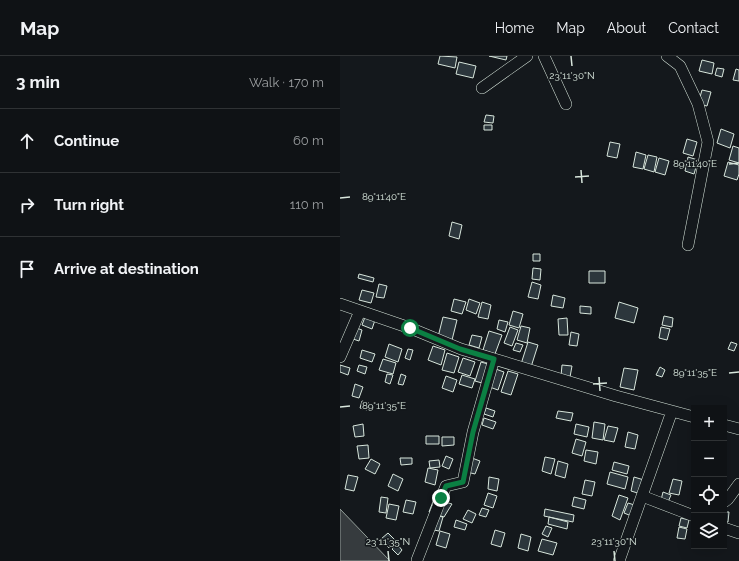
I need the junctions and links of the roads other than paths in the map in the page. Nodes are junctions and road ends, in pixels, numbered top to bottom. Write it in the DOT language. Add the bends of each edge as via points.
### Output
graph roads {
  1 [pos="527,56"];
  2 [pos="544,56"];
  3 [pos="667,56"];
  4 [pos="482,88"];
  5 [pos="566,104"];
  6 [pos="688,245"];
  7 [pos="340,304"];
  8 [pos="360,311"];
  9 [pos="340,357"];
  10 [pos="494,359"];
  11 [pos="672,411"];
  12 [pos="691,416"];
  13 [pos="727,426"];
  14 [pos="739,429"];
  15 [pos="739,484"];
  16 [pos="642,496"];
  17 [pos="727,500"];
  18 [pos="691,515"];
  19 [pos="727,529"];
  20 [pos="739,533"];
  21 [pos="417,560"];
  22 [pos="619,561"];
  1 -- 4 [label="street"];
  2 -- 5 [label="street"];
  3 -- 6 [label="street" via="680,66 698,104 708,142"];
  7 -- 8 [label="street"];
  8 -- 9 [label="street"];
  8 -- 10 [label="street" via="460,349"];
  10 -- 11 [label="street"];
  10 -- 21 [label="street" via="473,432 463,482 446,486"];
  11 -- 12 [label="street"];
  11 -- 16 [label="street"];
  13 -- 14 [label="street"];
  15 -- 17 [label="street"];
  16 -- 18 [label="street"];
  16 -- 22 [label="street"];
  19 -- 20 [label="street"];
}
